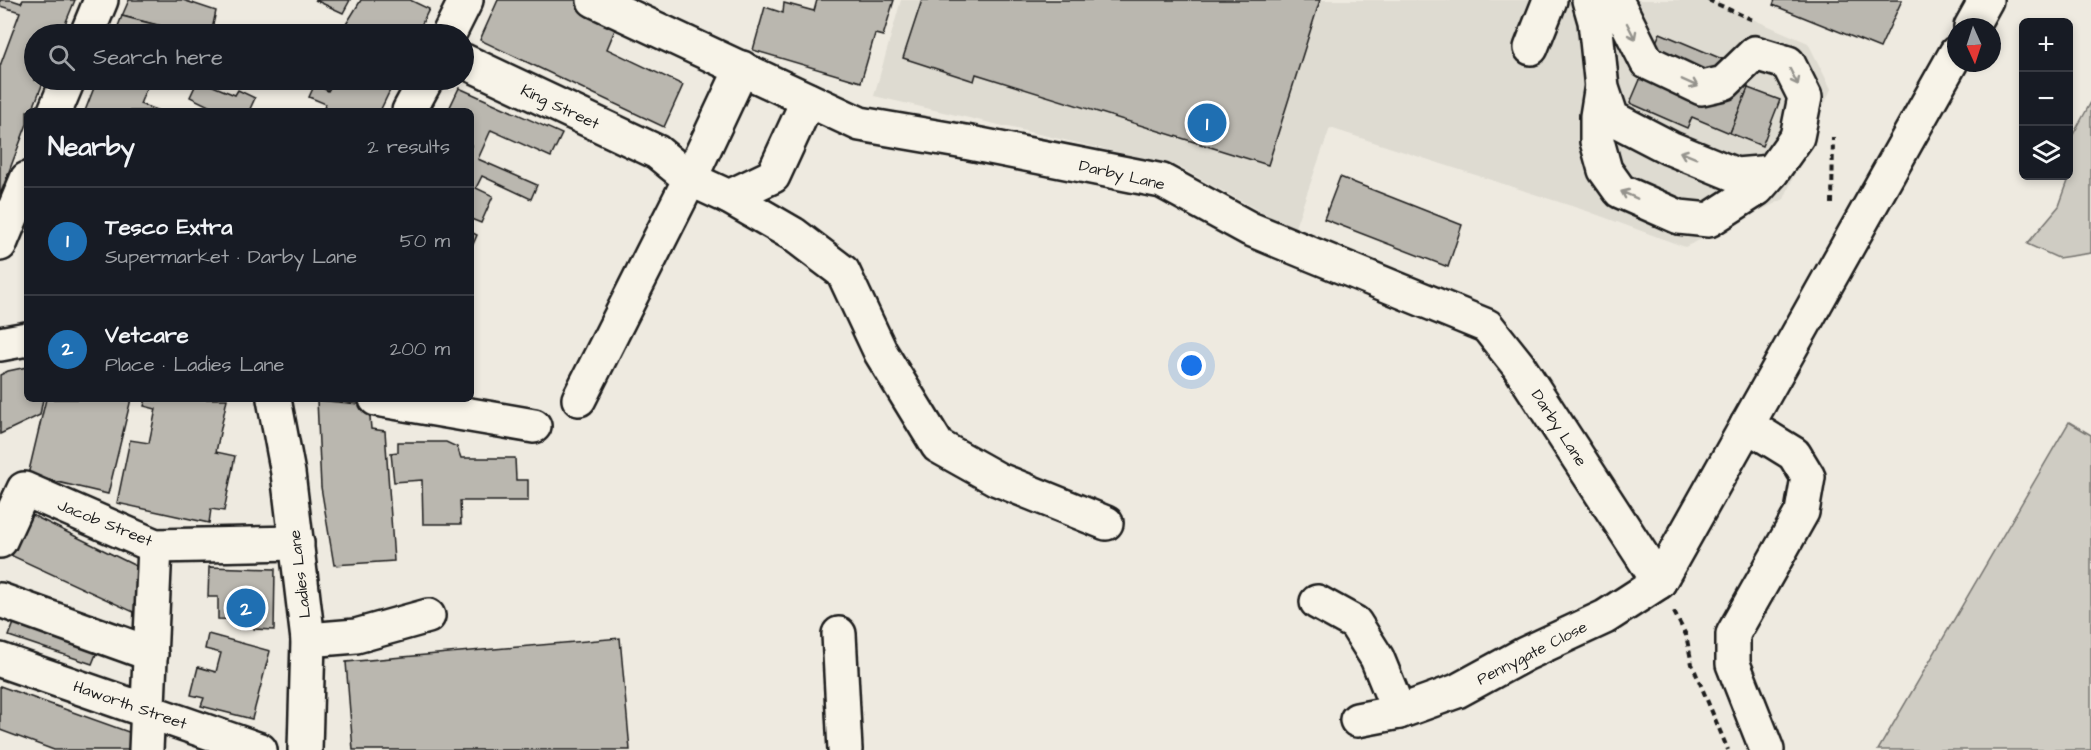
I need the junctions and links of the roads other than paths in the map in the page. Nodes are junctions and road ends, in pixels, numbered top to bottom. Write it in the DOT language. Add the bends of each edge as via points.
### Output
graph roads {
  1 [pos="101,0"];
  2 [pos="466,0"];
  3 [pos="594,0"];
  4 [pos="1550,0"];
  5 [pos="1589,0"];
  6 [pos="1616,0"];
  7 [pos="1986,0"];
  8 [pos="1976,18"];
  9 [pos="91,24"];
  10 [pos="454,24"];
  11 [pos="1531,48"];
  12 [pos="474,66"];
  13 [pos="742,69"];
  14 [pos="1947,69"];
  15 [pos="1602,88"];
  16 [pos="64,90"];
  17 [pos="421,90"];
  18 [pos="808,100"];
  19 [pos="56,108"];
  20 [pos="411,108"];
  21 [pos="1772,172"];
  22 [pos="690,179"];
  23 [pos="24,186"];
  24 [pos="729,197"];
  25 [pos="0,244"];
  26 [pos="24,340"];
  27 [pos="0,344"];
  28 [pos="579,399"];
  29 [pos="275,402"];
  30 [pos="394,402"];
  31 [pos="1747,425"];
  32 [pos="534,426"];
  33 [pos="1106,523"];
  34 [pos="0,541"];
  35 [pos="297,543"];
  36 [pos="154,546"];
  37 [pos="1659,582"];
  38 [pos="0,600"];
  39 [pos="1317,602"];
  40 [pos="428,616"];
  41 [pos="840,634"];
  42 [pos="308,640"];
  43 [pos="151,654"];
  44 [pos="0,660"];
  45 [pos="149,711"];
  46 [pos="1399,711"];
  47 [pos="1357,720"];
  48 [pos="146,750"];
  49 [pos="260,750"];
  50 [pos="305,750"];
  51 [pos="845,750"];
  52 [pos="1767,750"];
  1 -- 9 [label="main road"];
  2 -- 10 [label="main road"];
  3 -- 13 [label="main road, Darby Lane"];
  4 -- 11 [label="main road"];
  5 -- 15 [label="main road"];
  6 -- 21 [label="main road, one-way" via="1647,62 1701,88 1724,83 1755,53 1788,63 1805,97 1797,137"];
  7 -- 8 [label="main road"];
  12 -- 22 [label="main road, King Street" via="657,152"];
  13 -- 18 [label="main road, Darby Lane"];
  13 -- 22 [label="main road"];
  14 -- 31 [label="main road"];
  21 -- 15 [label="main road, one-way" via="1736,175 1670,148 1612,118"];
  21 -- 15 [label="main road, one-way" via="1756,189 1709,220 1679,217 1620,191 1605,170 1597,141"];
  16 -- 19 [label="main road"];
  17 -- 20 [label="main road"];
  18 -- 24 [label="main road" via="773,176"];
  18 -- 37 [label="main road, Darby Lane" via="860,124 1162,181 1250,230 1487,326 1518,365"];
  22 -- 24 [label="main road, King Street"];
  22 -- 28 [label="main road"];
  23 -- 25 [label="main road"];
  24 -- 33 [label="main road, King Street" via="793,234 843,272 881,353 938,446 997,479"];
  26 -- 27 [label="main road"];
  29 -- 35 [label="main road, Ladies Lane"];
  30 -- 32 [label="main road"];
  31 -- 37 [label="main road"];
  31 -- 52 [label="main road" via="1794,454 1808,477 1802,512 1733,634 1733,664"];
  34 -- 36 [label="main road, Jacob Street" via="24,489"];
  35 -- 36 [label="main road, Jacob Street"];
  35 -- 42 [label="main road, Ladies Lane"];
  36 -- 43 [label="main road"];
  37 -- 46 [label="main road, Pennygate Close" via="1605,617 1457,691"];
  38 -- 43 [label="main road"];
  39 -- 46 [label="main road" via="1354,623 1377,658"];
  40 -- 42 [label="main road" via="356,636"];
  41 -- 51 [label="main road"];
  42 -- 50 [label="main road, Ladies Lane"];
  43 -- 45 [label="main road"];
  44 -- 45 [label="main road, Haworth Street"];
  45 -- 48 [label="main road"];
  45 -- 49 [label="main road, Haworth Street"];
  46 -- 47 [label="main road, Pennygate Close"];
}
